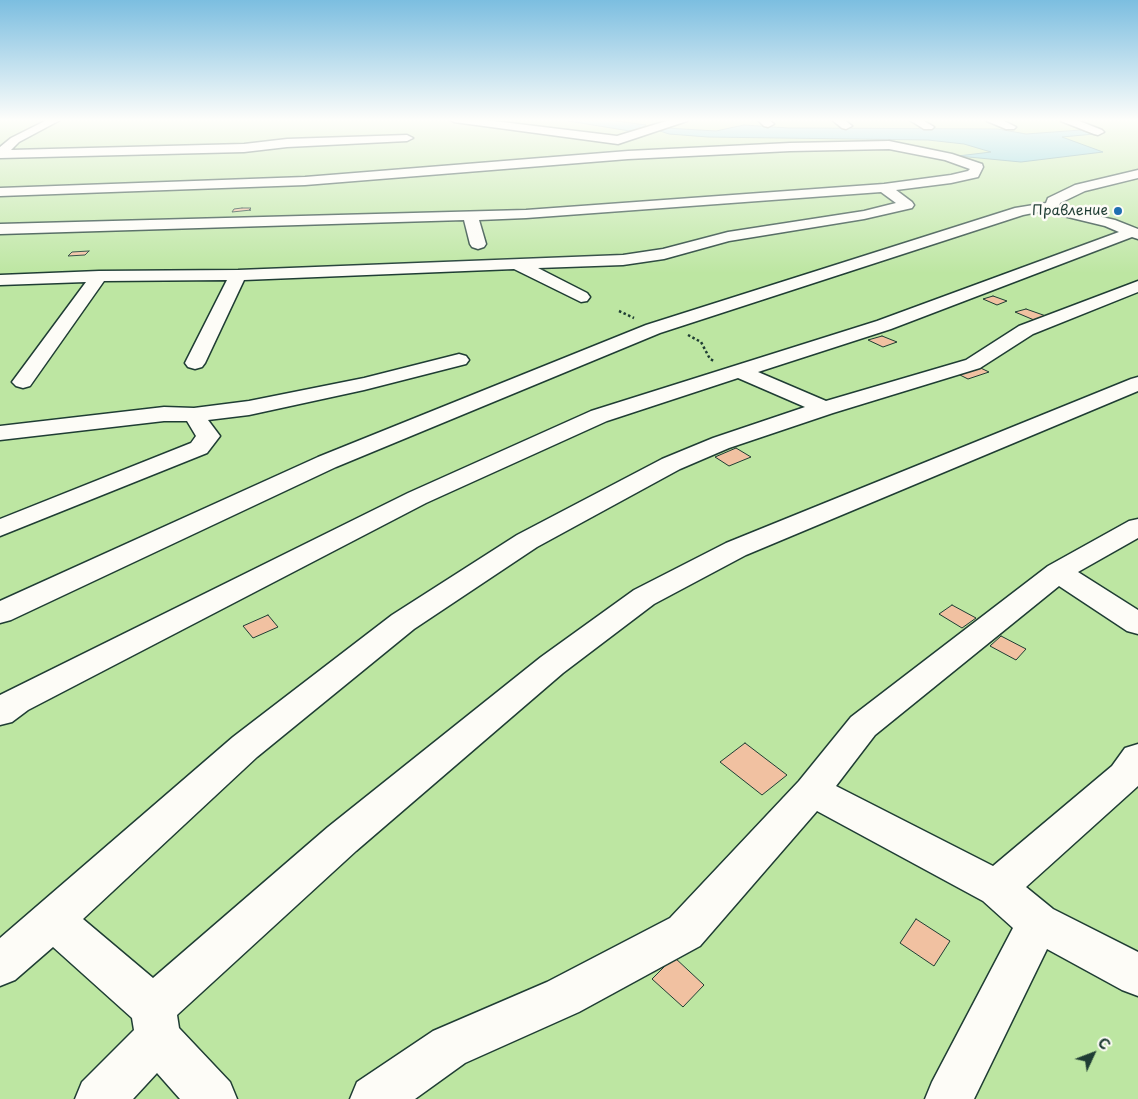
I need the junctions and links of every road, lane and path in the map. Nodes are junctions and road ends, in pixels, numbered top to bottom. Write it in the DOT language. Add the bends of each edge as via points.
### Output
graph roads {
  1 [pos="438,170"];
  2 [pos="975,170"];
  3 [pos="221,171"];
  4 [pos="1138,174"];
  5 [pos="16,178"];
  6 [pos="884,188"];
  7 [pos="0,192"];
  8 [pos="1052,209"];
  9 [pos="471,217"];
  10 [pos="1128,226"];
  11 [pos="0,229"];
  12 [pos="478,244"];
  13 [pos="519,265"];
  14 [pos="238,275"];
  15 [pos="99,276"];
  16 [pos="0,280"];
  17 [pos="1138,286"];
  18 [pos="581,297"];
  19 [pos="618,311"];
  20 [pos="634,318"];
  21 [pos="668,326"];
  22 [pos="458,360"];
  23 [pos="195,363"];
  24 [pos="738,371"];
  25 [pos="23,382"];
  26 [pos="1138,383"];
  27 [pos="825,408"];
  28 [pos="194,415"];
  29 [pos="0,433"];
  30 [pos="1138,527"];
  31 [pos="0,528"];
  32 [pos="1058,572"];
  33 [pos="0,613"];
  34 [pos="1138,624"];
  35 [pos="0,713"];
  36 [pos="1138,758"];
  37 [pos="812,791"];
  38 [pos="997,888"];
  39 [pos="52,920"];
  40 [pos="1038,923"];
  41 [pos="0,965"];
  42 [pos="1138,975"];
  43 [pos="156,1023"];
  44 [pos="99,1099"];
  45 [pos="213,1099"];
  46 [pos="374,1099"];
  47 [pos="949,1099"];
  1 -- 7 [label="street" via="305,181"];
  2 -- 6 [label="street" via="973,174 951,179"];
  3 -- 5 [label="street"];
  4 -- 8 [label="street" via="1080,188 1053,201"];
  6 -- 9 [label="street"];
  6 -- 13 [label="street" via="908,205 728,237 664,254 623,260"];
  8 -- 10 [label="street"];
  8 -- 21 [label="street" via="1020,210"];
  9 -- 11 [label="street"];
  9 -- 12 [label="street"];
  10 -- 24 [label="street" via="884,325"];
  13 -- 14 [label="street"];
  13 -- 18 [label="street"];
  14 -- 15 [label="street"];
  14 -- 23 [label="street"];
  15 -- 16 [label="street"];
  15 -- 25 [label="street"];
  17 -- 27 [label="street" via="1026,330 973,364"];
  19 -- 20 [label="path"];
  21 -- 24 [label="path" via="701,342 710,359"];
  21 -- 33 [label="street" via="327,462"];
  22 -- 28 [label="street" via="249,408"];
  24 -- 27 [label="street"];
  24 -- 35 [label="street" via="598,416 417,498 16,701"];
  26 -- 43 [label="street" via="736,549 644,597 552,665 342,839"];
  27 -- 39 [label="street" via="721,443 671,464 527,541 412,617 245,747"];
  28 -- 29 [label="street" via="164,414"];
  28 -- 31 [label="street" via="208,436 199,448"];
  30 -- 32 [label="street"];
  32 -- 34 [label="street"];
  32 -- 37 [label="street" via="863,726"];
  36 -- 38 [label="street" via="1125,776"];
  37 -- 38 [label="street"];
  37 -- 46 [label="street" via="685,932 563,997 449,1047"];
  38 -- 40 [label="street"];
  39 -- 41 [label="street"];
  39 -- 43 [label="street"];
  40 -- 42 [label="street"];
  40 -- 47 [label="street"];
  43 -- 44 [label="street"];
  43 -- 45 [label="street"];
}
